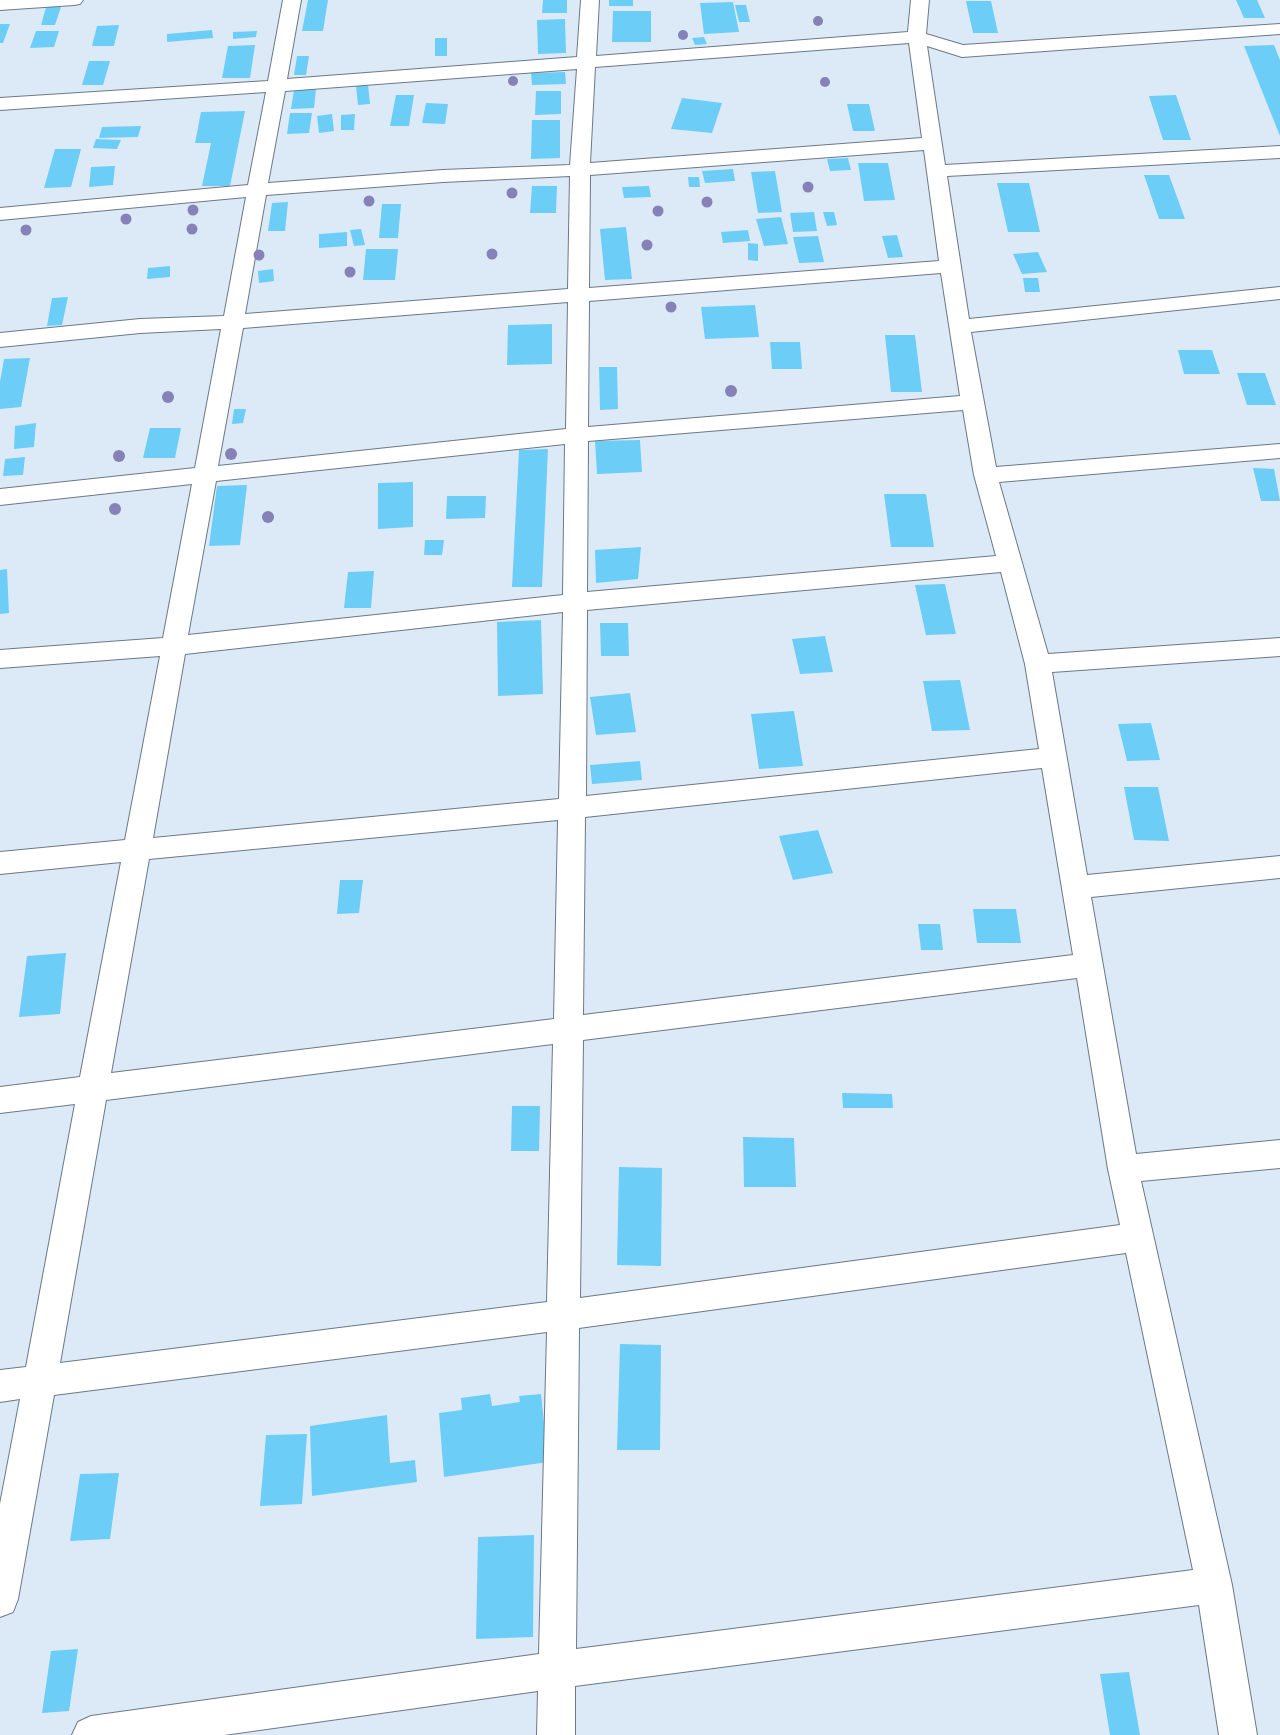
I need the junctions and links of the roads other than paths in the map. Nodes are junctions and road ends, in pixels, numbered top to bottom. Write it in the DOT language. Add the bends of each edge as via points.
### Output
graph roads {
  1 [pos="74,0"];
  2 [pos="292,0"];
  3 [pos="590,0"];
  4 [pos="920,0"];
  5 [pos="0,5"];
  6 [pos="1280,28"];
  7 [pos="917,37"];
  8 [pos="588,61"];
  9 [pos="275,86"];
  10 [pos="0,104"];
  11 [pos="934,143"];
  12 [pos="1280,152"];
  13 [pos="580,170"];
  14 [pos="937,171"];
  15 [pos="256,190"];
  16 [pos="0,214"];
  17 [pos="950,266"];
  18 [pos="1280,293"];
  19 [pos="579,296"];
  20 [pos="232,322"];
  21 [pos="959,327"];
  22 [pos="0,340"];
  23 [pos="972,402"];
  24 [pos="577,435"];
  25 [pos="1280,451"];
  26 [pos="204,473"];
  27 [pos="986,475"];
  28 [pos="0,497"];
  29 [pos="1010,563"];
  30 [pos="575,602"];
  31 [pos="173,646"];
  32 [pos="1280,647"];
  33 [pos="0,659"];
  34 [pos="1038,664"];
  35 [pos="1054,757"];
  36 [pos="572,808"];
  37 [pos="136,849"];
  38 [pos="0,863"];
  39 [pos="1280,867"];
  40 [pos="1076,887"];
  41 [pos="1089,965"];
  42 [pos="568,1030"];
  43 [pos="92,1090"];
  44 [pos="0,1100"];
  45 [pos="1280,1154"];
  46 [pos="1123,1169"];
  47 [pos="1139,1237"];
  48 [pos="564,1315"];
  49 [pos="39,1381"];
  50 [pos="0,1386"];
  51 [pos="1214,1585"];
  52 [pos="0,1599"];
  53 [pos="557,1670"];
  54 [pos="91,1735"];
  55 [pos="556,1735"];
  56 [pos="1238,1735"];
  1 -- 5 [label="street"];
  2 -- 9 [label="street"];
  3 -- 8 [label="street"];
  4 -- 7 [label="street"];
  6 -- 7 [label="street" via="962,51"];
  7 -- 8 [label="street"];
  7 -- 11 [label="street"];
  8 -- 9 [label="street"];
  8 -- 13 [label="street"];
  9 -- 10 [label="street"];
  9 -- 15 [label="street"];
  11 -- 13 [label="street"];
  11 -- 14 [label="street"];
  12 -- 14 [label="street"];
  13 -- 15 [label="street"];
  13 -- 19 [label="street"];
  14 -- 17 [label="street"];
  15 -- 16 [label="street"];
  15 -- 20 [label="street"];
  17 -- 19 [label="street"];
  17 -- 21 [label="street"];
  18 -- 21 [label="street"];
  19 -- 20 [label="street"];
  19 -- 24 [label="street"];
  20 -- 22 [label="street" via="140,326"];
  20 -- 26 [label="street"];
  21 -- 23 [label="street"];
  23 -- 24 [label="street"];
  23 -- 27 [label="street"];
  24 -- 26 [label="street"];
  24 -- 30 [label="street"];
  25 -- 27 [label="street"];
  26 -- 28 [label="street"];
  26 -- 31 [label="street"];
  27 -- 29 [label="street"];
  29 -- 30 [label="street"];
  29 -- 34 [label="street"];
  30 -- 31 [label="street"];
  30 -- 36 [label="street"];
  31 -- 33 [label="street"];
  31 -- 37 [label="street"];
  32 -- 34 [label="street"];
  34 -- 35 [label="street"];
  35 -- 36 [label="street"];
  35 -- 40 [label="street"];
  36 -- 37 [label="street"];
  36 -- 42 [label="street"];
  37 -- 38 [label="street"];
  37 -- 43 [label="street"];
  39 -- 40 [label="street"];
  40 -- 41 [label="street"];
  41 -- 42 [label="street"];
  41 -- 46 [label="street"];
  42 -- 43 [label="street"];
  42 -- 48 [label="street"];
  43 -- 44 [label="street"];
  43 -- 49 [label="street"];
  45 -- 46 [label="street"];
  46 -- 47 [label="street"];
  47 -- 48 [label="street"];
  47 -- 51 [label="street"];
  48 -- 49 [label="street"];
  48 -- 53 [label="street"];
  49 -- 50 [label="street"];
  49 -- 52 [label="street"];
  51 -- 53 [label="street"];
  51 -- 56 [label="street"];
  53 -- 54 [label="street"];
  53 -- 55 [label="street"];
}
